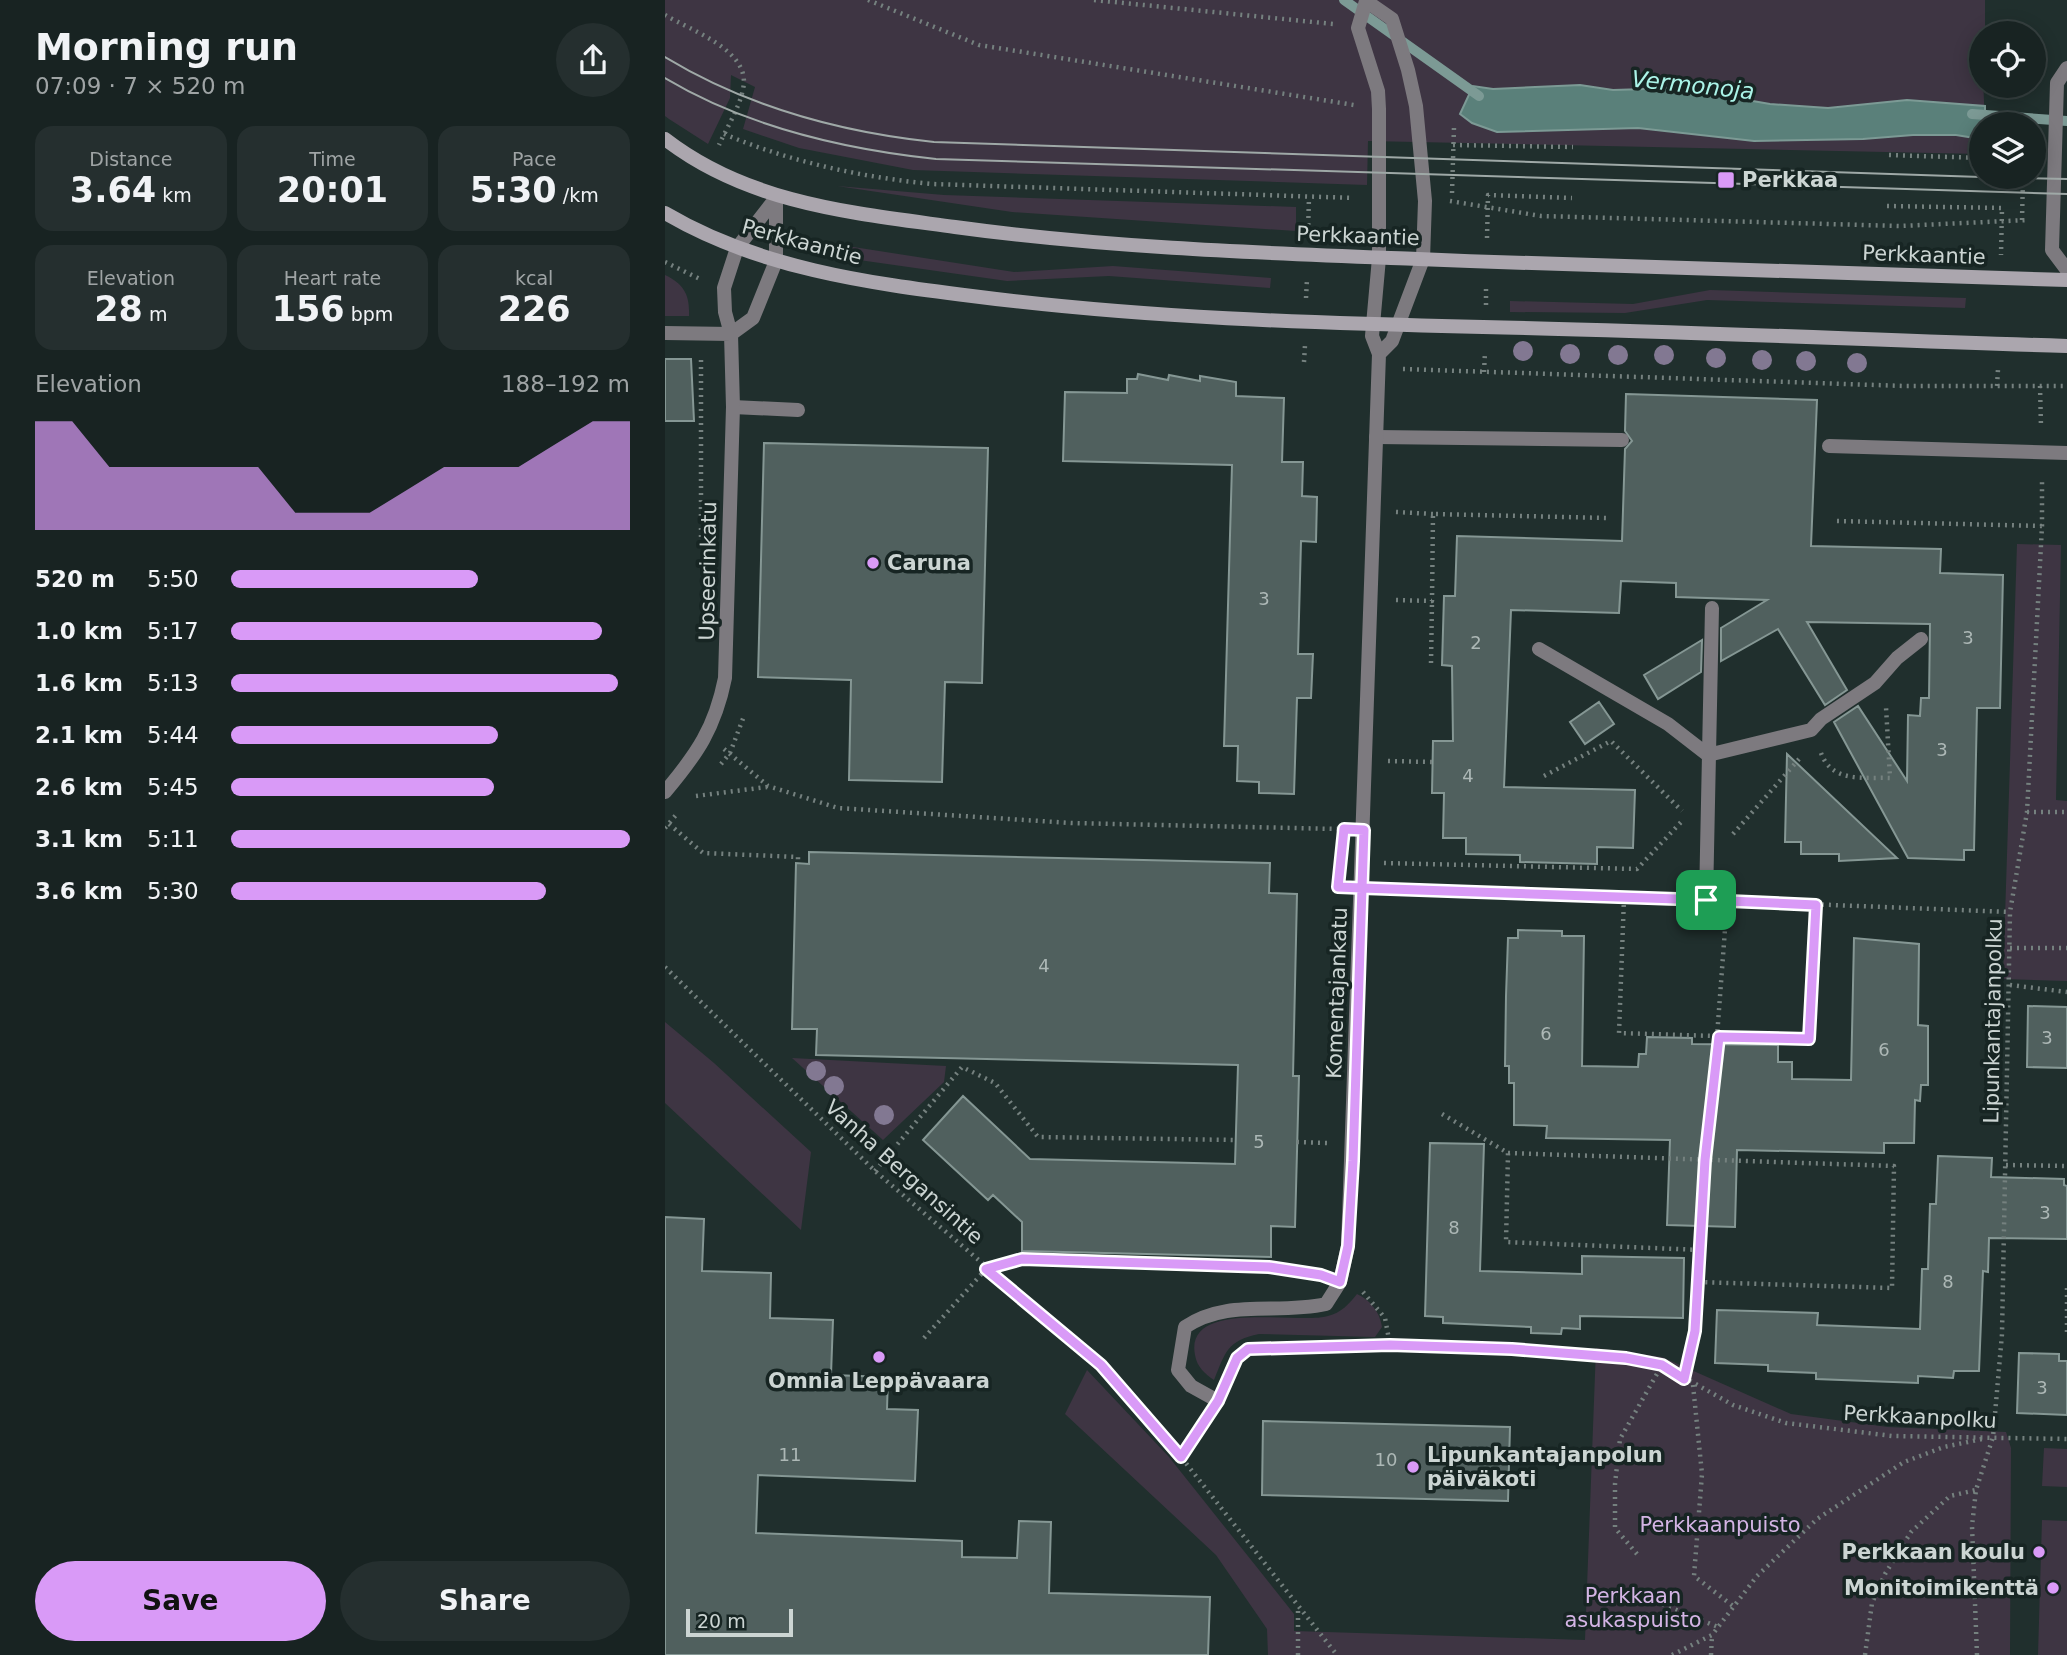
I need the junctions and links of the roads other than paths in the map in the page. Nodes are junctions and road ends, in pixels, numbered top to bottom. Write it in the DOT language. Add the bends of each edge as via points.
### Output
graph roads {
  1 [pos="1366,1"];
  2 [pos="2067,68"];
  3 [pos="665,139"];
  4 [pos="776,198"];
  5 [pos="665,213"];
  6 [pos="737,248"];
  7 [pos="1379,257"];
  8 [pos="1423,259"];
  9 [pos="776,261"];
  10 [pos="2067,270"];
  11 [pos="2067,280"];
  12 [pos="1373,325"];
  13 [pos="1397,326"];
  14 [pos="665,333"];
  15 [pos="731,334"];
  16 [pos="2067,346"];
  17 [pos="1378,361"];
  18 [pos="733,407"];
  19 [pos="798,410"];
  20 [pos="1376,437"];
  21 [pos="1622,440"];
  22 [pos="1829,446"];
  23 [pos="2067,453"];
  24 [pos="1712,608"];
  25 [pos="1921,639"];
  26 [pos="1539,649"];
  27 [pos="1707,755"];
  28 [pos="665,792"];
  29 [pos="1706,900"];
  30 [pos="1218,1401"];
  1 -- 7 [label="street, Komentajankatu" via="1358,28 1379,109"];
  1 -- 8 [label="street" via="1392,19 1416,106 1425,201"];
  2 -- 10 [label="street" via="2057,83 2052,250"];
  3 -- 4 [label="main road, Perkkaantie" via="709,167"];
  4 -- 6 [label="street, Upseerinkatu"];
  4 -- 7 [label="main road, Perkkaantie" via="842,212 1031,237"];
  4 -- 9 [label="street"];
  5 -- 6 [label="main road, Perkkaantie"];
  6 -- 9 [label="main road, Perkkaantie"];
  6 -- 15 [label="street, Upseerinkatu" via="724,288"];
  7 -- 8 [label="main road, Perkkaantie"];
  7 -- 12 [label="street, Komentajankatu"];
  8 -- 11 [label="main road, Perkkaantie"];
  8 -- 13 [label="street"];
  9 -- 12 [label="main road, Perkkaantie" via="902,287 1031,304"];
  9 -- 15 [label="street" via="753,318"];
  12 -- 13 [label="main road, Perkkaantie"];
  12 -- 17 [label="street, Komentajankatu"];
  13 -- 16 [label="main road, Perkkaantie"];
  13 -- 17 [label="street"];
  14 -- 15 [label="street"];
  15 -- 18 [label="street, Upseerinkatu"];
  17 -- 20 [label="street, Komentajankatu"];
  18 -- 19 [label="street"];
  18 -- 28 [label="street, Upseerinkatu" via="728,646 718,711 706,738"];
  20 -- 21 [label="street"];
  20 -- 30 [label="street, Komentajankatu" via="1348,1246 1340,1282 1326,1304 1298,1310 1217,1310 1185,1327 1178,1370 1191,1385"];
  22 -- 23 [label="street"];
  24 -- 27 [label="street"];
  25 -- 27 [label="street" via="1875,683 1811,730"];
  26 -- 27 [label="street" via="1668,724"];
  27 -- 29 [label="street"];
}
